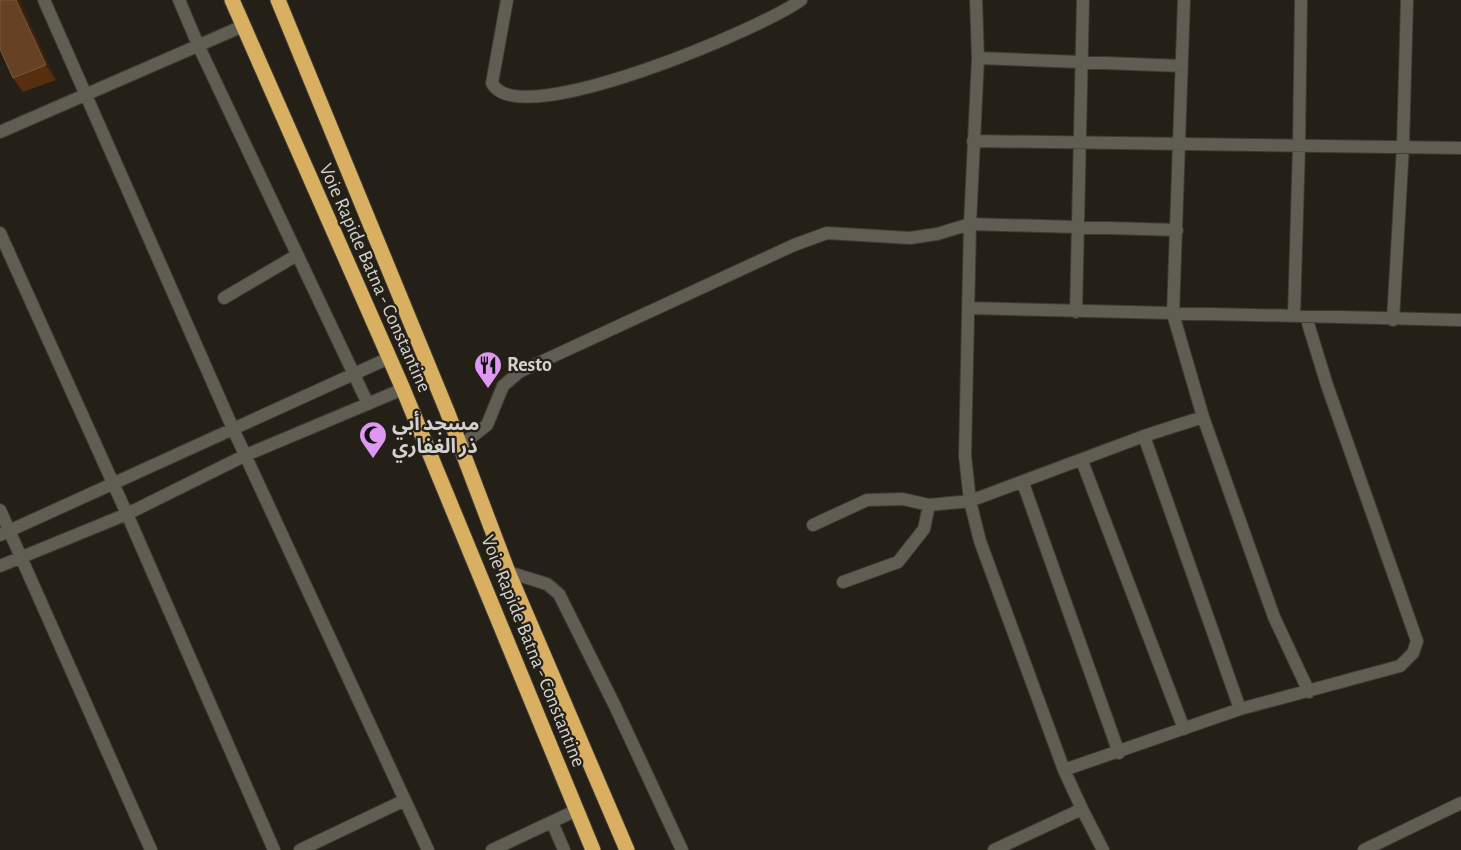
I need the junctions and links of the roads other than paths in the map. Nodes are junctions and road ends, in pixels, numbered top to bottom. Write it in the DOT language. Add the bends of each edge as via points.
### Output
graph roads {
  1 [pos="44,0"];
  2 [pos="179,0"];
  3 [pos="232,0"];
  4 [pos="278,0"];
  5 [pos="507,0"];
  6 [pos="801,0"];
  7 [pos="976,0"];
  8 [pos="1083,0"];
  9 [pos="1184,0"];
  10 [pos="1300,0"];
  11 [pos="1407,0"];
  12 [pos="243,26"];
  13 [pos="199,46"];
  14 [pos="978,58"];
  15 [pos="1081,62"];
  16 [pos="1182,66"];
  17 [pos="85,95"];
  18 [pos="0,132"];
  19 [pos="973,141"];
  20 [pos="1080,143"];
  21 [pos="1180,144"];
  22 [pos="1300,146"];
  23 [pos="1403,146"];
  24 [pos="1461,148"];
  25 [pos="970,224"];
  26 [pos="1078,228"];
  27 [pos="1177,230"];
  28 [pos="0,233"];
  29 [pos="298,255"];
  30 [pos="224,298"];
  31 [pos="968,308"];
  32 [pos="1076,312"];
  33 [pos="1173,314"];
  34 [pos="1300,316"];
  35 [pos="1393,320"];
  36 [pos="1461,320"];
  37 [pos="389,358"];
  38 [pos="355,375"];
  39 [pos="403,389"];
  40 [pos="368,404"];
  41 [pos="1203,417"];
  42 [pos="234,430"];
  43 [pos="1144,436"];
  44 [pos="460,446"];
  45 [pos="246,455"];
  46 [pos="1082,461"];
  47 [pos="1023,483"];
  48 [pos="113,486"];
  49 [pos="970,501"];
  50 [pos="929,505"];
  51 [pos="0,510"];
  52 [pos="127,514"];
  53 [pos="813,525"];
  54 [pos="5,533"];
  55 [pos="20,558"];
  56 [pos="0,566"];
  57 [pos="508,572"];
  58 [pos="842,582"];
  59 [pos="1310,692"];
  60 [pos="1240,709"];
  61 [pos="1184,729"];
  62 [pos="1119,753"];
  63 [pos="1064,770"];
  64 [pos="405,800"];
  65 [pos="1461,803"];
  66 [pos="1082,809"];
  67 [pos="577,810"];
  68 [pos="552,822"];
  69 [pos="151,850"];
  70 [pos="274,850"];
  71 [pos="300,850"];
  72 [pos="428,850"];
  73 [pos="492,850"];
  74 [pos="564,850"];
  75 [pos="593,850"];
  76 [pos="627,850"];
  77 [pos="682,850"];
  78 [pos="994,850"];
  79 [pos="1104,850"];
  80 [pos="1365,850"];
  1 -- 17 [label="street"];
  2 -- 13 [label="street"];
  3 -- 12 [label="highway, Voie Rapide Batna - Constantine"];
  4 -- 44 [label="highway, Voie Rapide Batna - Constantine"];
  5 -- 6 [label="street" via="492,84 502,95 520,96 560,95 652,69 764,22"];
  7 -- 14 [label="street"];
  8 -- 15 [label="street"];
  9 -- 16 [label="street"];
  10 -- 22 [label="street"];
  11 -- 23 [label="street"];
  12 -- 13 [label="street"];
  12 -- 37 [label="highway, Voie Rapide Batna - Constantine"];
  13 -- 17 [label="street"];
  13 -- 29 [label="street"];
  14 -- 15 [label="street"];
  14 -- 19 [label="street"];
  15 -- 16 [label="street"];
  15 -- 20 [label="street"];
  16 -- 21 [label="street"];
  17 -- 18 [label="street"];
  17 -- 42 [label="street"];
  19 -- 20 [label="street"];
  19 -- 25 [label="street"];
  20 -- 21 [label="street"];
  20 -- 26 [label="street"];
  21 -- 22 [label="street"];
  21 -- 27 [label="street"];
  22 -- 23 [label="street"];
  22 -- 34 [label="street"];
  23 -- 24 [label="street"];
  23 -- 35 [label="street"];
  25 -- 26 [label="street"];
  25 -- 31 [label="street"];
  25 -- 44 [label="street" via="910,238 827,234 794,245 519,372 504,386 487,425"];
  26 -- 27 [label="street"];
  26 -- 32 [label="street"];
  27 -- 33 [label="street"];
  28 -- 48 [label="street"];
  29 -- 30 [label="street"];
  29 -- 38 [label="street"];
  31 -- 32 [label="street"];
  31 -- 49 [label="street" via="966,456"];
  32 -- 33 [label="street"];
  33 -- 34 [label="street"];
  33 -- 41 [label="street"];
  34 -- 35 [label="street"];
  34 -- 59 [label="street" via="1417,641 1414,653 1400,666"];
  35 -- 36 [label="street"];
  37 -- 38 [label="street"];
  37 -- 39 [label="highway, Voie Rapide Batna - Constantine"];
  38 -- 40 [label="street"];
  38 -- 42 [label="street"];
  39 -- 40 [label="street"];
  39 -- 67 [label="highway, Voie Rapide Batna - Constantine"];
  40 -- 45 [label="street"];
  41 -- 43 [label="street"];
  41 -- 59 [label="street" via="1274,617"];
  42 -- 45 [label="street"];
  42 -- 48 [label="street"];
  43 -- 46 [label="street"];
  43 -- 60 [label="street"];
  44 -- 57 [label="highway, Voie Rapide Batna - Constantine"];
  45 -- 52 [label="street"];
  45 -- 64 [label="street"];
  46 -- 47 [label="street"];
  46 -- 61 [label="street"];
  47 -- 49 [label="street"];
  47 -- 62 [label="street"];
  48 -- 52 [label="street"];
  48 -- 54 [label="street"];
  49 -- 50 [label="street"];
  49 -- 63 [label="street" via="980,541"];
  50 -- 53 [label="street" via="903,499 867,500"];
  50 -- 58 [label="street" via="924,528 898,562"];
  51 -- 54 [label="street"];
  52 -- 55 [label="street"];
  52 -- 70 [label="street"];
  54 -- 55 [label="street"];
  55 -- 56 [label="street"];
  55 -- 69 [label="street"];
  57 -- 76 [label="highway, Voie Rapide Batna - Constantine"];
  57 -- 77 [label="street" via="547,584 559,594"];
  59 -- 60 [label="street"];
  60 -- 61 [label="street"];
  61 -- 62 [label="street"];
  62 -- 63 [label="street"];
  63 -- 66 [label="street"];
  64 -- 71 [label="street"];
  64 -- 72 [label="street"];
  65 -- 80 [label="street"];
  66 -- 78 [label="street"];
  66 -- 79 [label="street"];
  67 -- 68 [label="street"];
  67 -- 75 [label="highway, Voie Rapide Batna - Constantine"];
  68 -- 73 [label="street"];
  68 -- 74 [label="street"];
}
